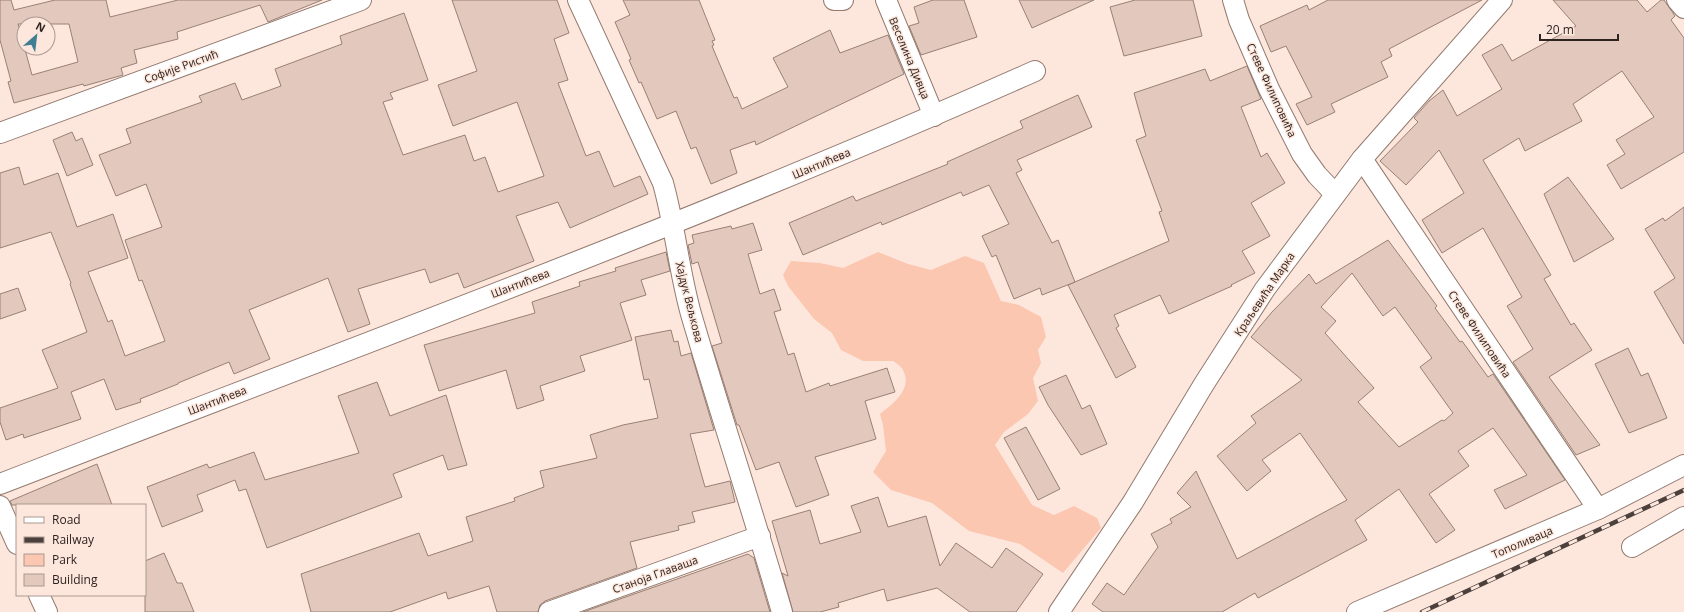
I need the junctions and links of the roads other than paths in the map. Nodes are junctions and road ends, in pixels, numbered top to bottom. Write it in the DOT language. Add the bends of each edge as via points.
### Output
graph roads {
  1 [pos="361,0"];
  2 [pos="578,0"];
  3 [pos="834,0"];
  4 [pos="843,0"];
  5 [pos="886,0"];
  6 [pos="1233,0"];
  7 [pos="1502,0"];
  8 [pos="1677,0"];
  9 [pos="1684,8"];
  10 [pos="1035,71"];
  11 [pos="934,116"];
  12 [pos="0,133"];
  13 [pos="1362,159"];
  14 [pos="1335,194"];
  15 [pos="673,224"];
  16 [pos="1684,465"];
  17 [pos="0,484"];
  18 [pos="0,506"];
  19 [pos="1598,509"];
  20 [pos="1684,517"];
  21 [pos="760,536"];
  22 [pos="16,542"];
  23 [pos="1632,547"];
  24 [pos="40,596"];
  25 [pos="47,612"];
  26 [pos="549,612"];
  27 [pos="782,612"];
  28 [pos="1059,612"];
  29 [pos="1357,612"];
  1 -- 12 [label="street, Софије Ристић"];
  2 -- 15 [label="street, Хајдук Вељкова" via="663,184"];
  3 -- 4 [label="street"];
  5 -- 11 [label="street, Веселина Дивца"];
  6 -- 14 [label="street, Стеве Филиповића" via="1269,89 1302,154"];
  7 -- 13 [label="street, Краљевића Марка"];
  8 -- 9 [label="street"];
  10 -- 11 [label="street, Шантићева"];
  11 -- 15 [label="street, Шантићева"];
  13 -- 14 [label="street, Краљевића Марка"];
  13 -- 19 [label="street, Стеве Филиповића"];
  14 -- 28 [label="street, Краљевића Марка" via="1265,289 1133,502"];
  15 -- 17 [label="street, Шантићева"];
  15 -- 21 [label="street, Хајдук Вељкова" via="691,313"];
  16 -- 19 [label="street, Тополиваца"];
  18 -- 22 [label="street"];
  19 -- 29 [label="street, Тополиваца"];
  20 -- 23 [label="street"];
  21 -- 26 [label="street, Станоја Главаша"];
  21 -- 27 [label="street, Хајдук Вељкова"];
  24 -- 25 [label="street"];
}
